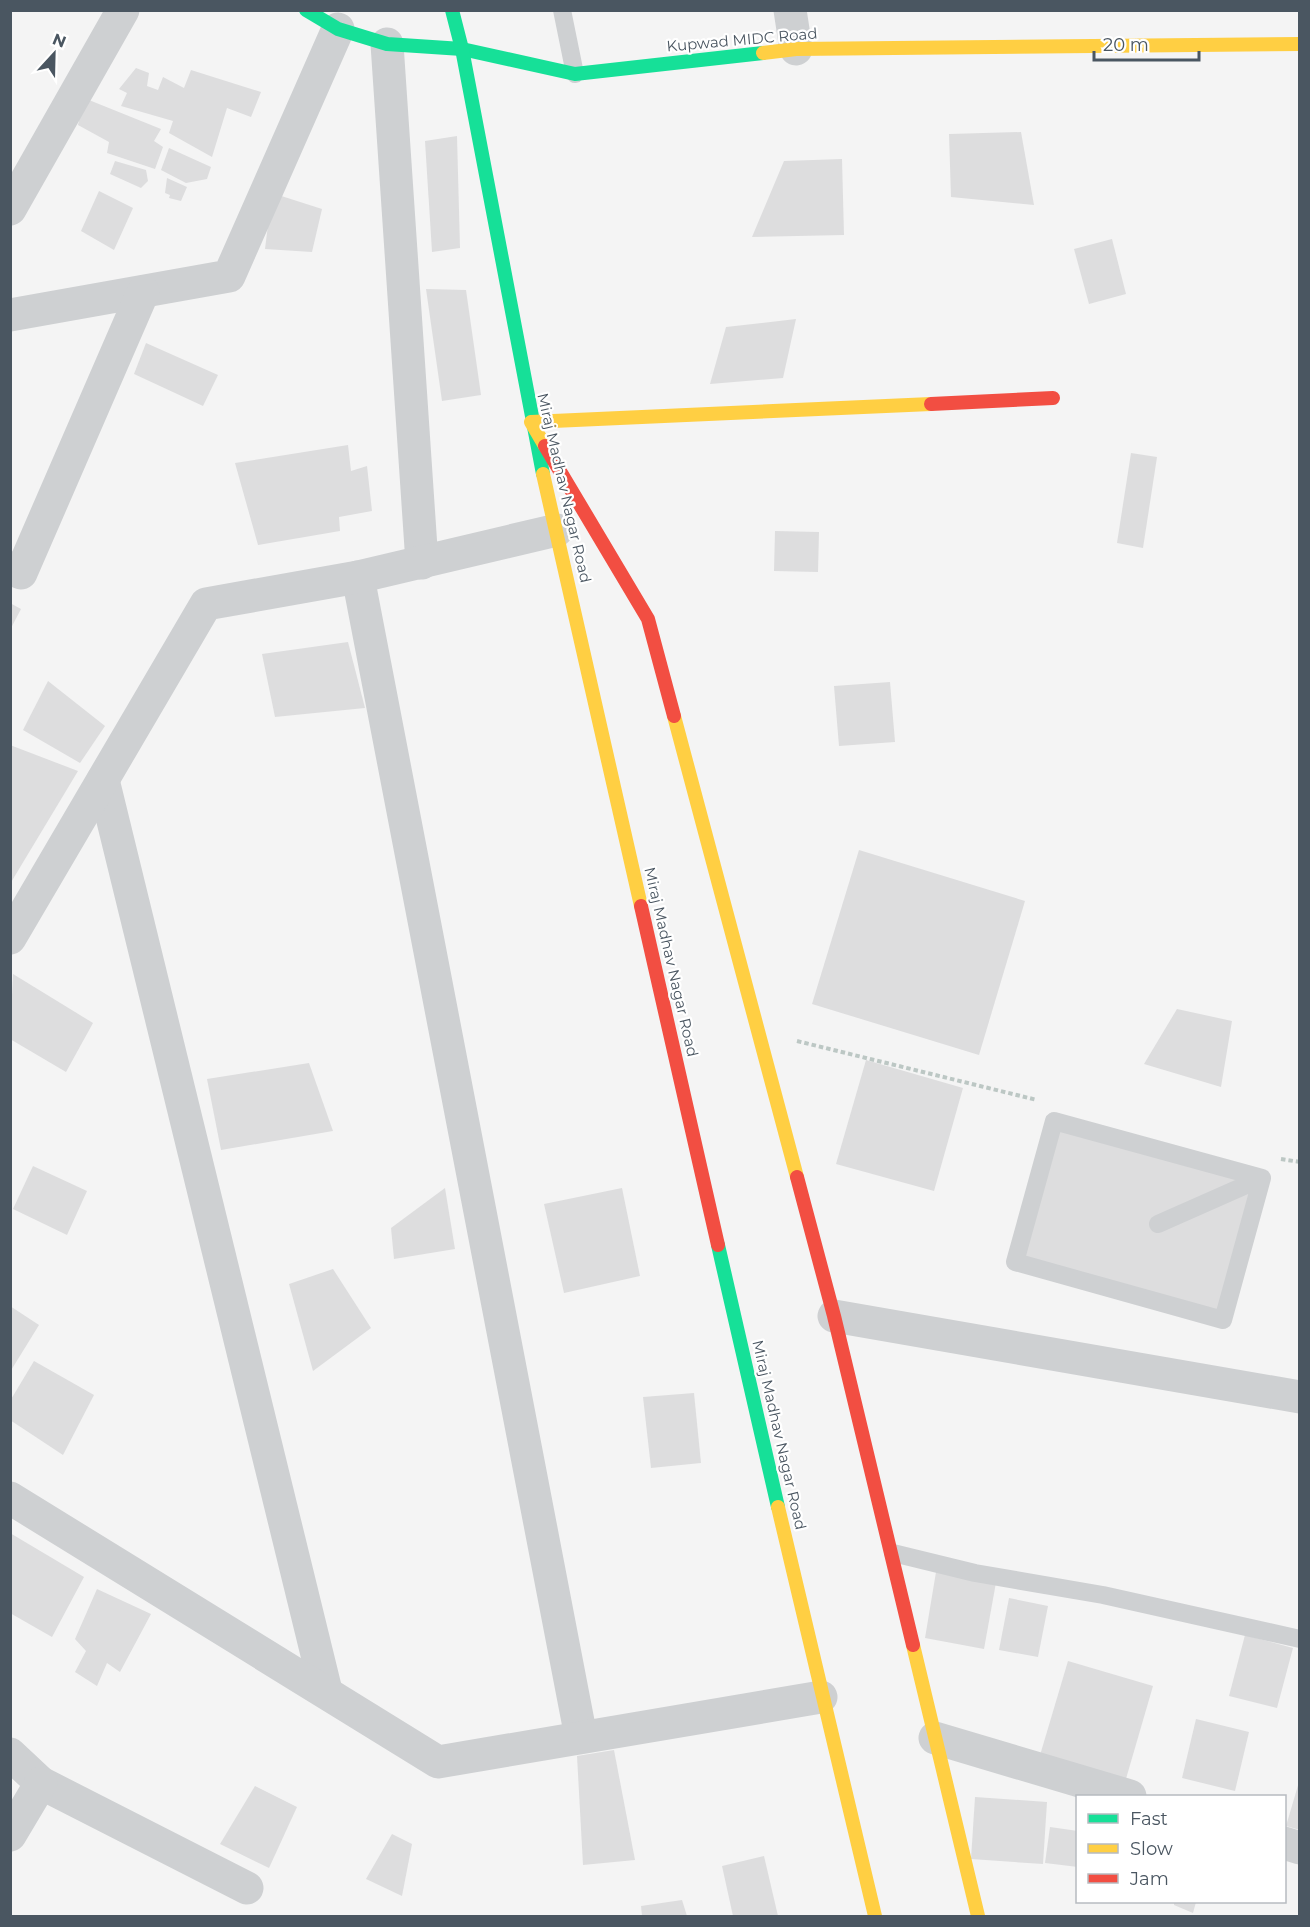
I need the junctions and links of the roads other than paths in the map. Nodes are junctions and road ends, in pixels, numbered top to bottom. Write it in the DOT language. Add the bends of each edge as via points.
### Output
graph roads {
  1 [pos="123,10"];
  2 [pos="306,10"];
  3 [pos="452,10"];
  4 [pos="562,10"];
  5 [pos="790,10"];
  6 [pos="338,29"];
  7 [pos="387,44"];
  8 [pos="1299,44"];
  9 [pos="796,49"];
  10 [pos="462,50"];
  11 [pos="575,74"];
  12 [pos="13,200"];
  13 [pos="143,292"];
  14 [pos="10,315"];
  15 [pos="1053,398"];
  16 [pos="531,422"];
  17 [pos="556,530"];
  18 [pos="422,563"];
  19 [pos="10,568"];
  20 [pos="358,577"];
  21 [pos="103,780"];
  22 [pos="10,938"];
  23 [pos="1262,1178"];
  24 [pos="1158,1224"];
  25 [pos="834,1316"];
  26 [pos="1299,1397"];
  27 [pos="10,1498"];
  28 [pos="893,1553"];
  29 [pos="1299,1639"];
  30 [pos="326,1691"];
  31 [pos="821,1697"];
  32 [pos="581,1737"];
  33 [pos="935,1738"];
  34 [pos="10,1754"];
  35 [pos="41,1782"];
  36 [pos="1123,1795"];
  37 [pos="10,1835"];
  38 [pos="247,1888"];
  39 [pos="874,1917"];
  40 [pos="978,1917"];
  1 -- 12 [label="street"];
  2 -- 6 [label="street, Kupwad MIDC Road"];
  3 -- 10 [label="street, Miraj Madhav Nagar Road"];
  4 -- 11 [label="lane"];
  5 -- 9 [label="street"];
  6 -- 7 [label="street, Kupwad MIDC Road"];
  6 -- 13 [label="street" via="229,276"];
  7 -- 10 [label="street, Kupwad MIDC Road"];
  7 -- 18 [label="street"];
  8 -- 9 [label="street, Kupwad MIDC Road"];
  9 -- 11 [label="street, Kupwad MIDC Road"];
  10 -- 11 [label="street, Kupwad MIDC Road"];
  10 -- 16 [label="street, Miraj Madhav Nagar Road"];
  13 -- 14 [label="street"];
  13 -- 19 [label="street" via="21,573"];
  15 -- 16 [label="street"];
  16 -- 17 [label="street, Miraj Madhav Nagar Road"];
  16 -- 25 [label="street" via="648,619"];
  17 -- 18 [label="street"];
  17 -- 31 [label="street, Miraj Madhav Nagar Road"];
  18 -- 20 [label="street"];
  20 -- 21 [label="street" via="206,604"];
  20 -- 32 [label="street"];
  21 -- 22 [label="street"];
  21 -- 30 [label="street"];
  23 -- 23 [label="lane" via="1223,1320 1015,1262 1054,1121"];
  23 -- 24 [label="lane"];
  25 -- 26 [label="street"];
  25 -- 28 [label="street"];
  27 -- 30 [label="street"];
  28 -- 29 [label="lane"];
  28 -- 33 [label="street"];
  30 -- 32 [label="street" via="438,1762"];
  31 -- 32 [label="street"];
  31 -- 39 [label="street, Miraj Madhav Nagar Road"];
  33 -- 36 [label="street"];
  33 -- 40 [label="street"];
  34 -- 35 [label="street"];
  35 -- 37 [label="street"];
  35 -- 38 [label="street"];
}
